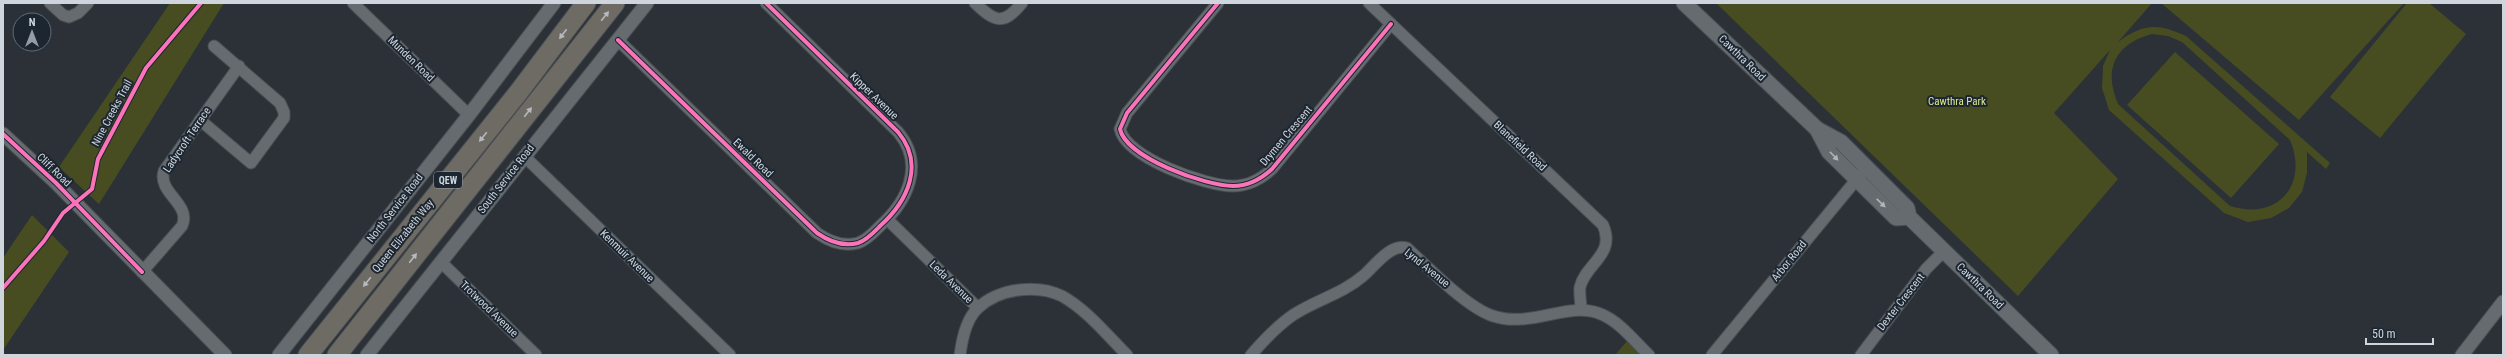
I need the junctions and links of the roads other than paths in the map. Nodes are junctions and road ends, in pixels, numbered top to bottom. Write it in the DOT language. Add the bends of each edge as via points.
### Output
graph roads {
  1 [pos="50,3"];
  2 [pos="88,3"];
  3 [pos="353,3"];
  4 [pos="554,3"];
  5 [pos="586,3"];
  6 [pos="615,3"];
  7 [pos="647,3"];
  8 [pos="766,3"];
  9 [pos="975,3"];
  10 [pos="1022,3"];
  11 [pos="1218,3"];
  12 [pos="1370,3"];
  13 [pos="1684,3"];
  14 [pos="1391,24"];
  15 [pos="618,40"];
  16 [pos="214,46"];
  17 [pos="239,66"];
  18 [pos="469,116"];
  19 [pos="200,120"];
  20 [pos="1817,129"];
  21 [pos="3,134"];
  22 [pos="524,156"];
  23 [pos="1866,167"];
  24 [pos="1856,179"];
  25 [pos="1909,217"];
  26 [pos="888,220"];
  27 [pos="1944,251"];
  28 [pos="441,262"];
  29 [pos="142,272"];
  30 [pos="2503,302"];
  31 [pos="978,308"];
  32 [pos="1581,309"];
  33 [pos="225,355"];
  34 [pos="279,355"];
  35 [pos="308,355"];
  36 [pos="337,355"];
  37 [pos="366,355"];
  38 [pos="536,355"];
  39 [pos="730,355"];
  40 [pos="960,355"];
  41 [pos="1127,355"];
  42 [pos="1251,355"];
  43 [pos="1649,355"];
  44 [pos="1712,355"];
  45 [pos="1861,355"];
  46 [pos="2051,355"];
  47 [pos="2462,355"];
  1 -- 2 [label="street" via="63,15 70,17"];
  3 -- 18 [label="street, Munden Road"];
  4 -- 18 [label="street, North Service Road"];
  5 -- 35 [label="highway, Queen Elizabeth Way / QEW, one-way" via="518,93"];
  36 -- 6 [label="highway, Queen Elizabeth Way / QEW, one-way"];
  7 -- 15 [label="street, South Service Road"];
  8 -- 26 [label="street, Kipper Avenue" via="898,132 908,146 913,162 911,184"];
  9 -- 10 [label="street" via="990,18 1002,20 1011,16"];
  11 -- 14 [label="street, Drymen Crescent" via="1127,113 1120,129 1129,144 1166,167 1216,184 1243,185 1272,169"];
  12 -- 14 [label="street, Blanefield Road"];
  13 -- 20 [label="main road, Cawthra Road"];
  14 -- 32 [label="street, Blanefield Road" via="1603,225 1606,246 1580,287"];
  15 -- 22 [label="street, South Service Road"];
  15 -- 26 [label="street, Ewald Road" via="821,236 838,243 860,242"];
  16 -- 17 [label="street"];
  17 -- 19 [label="street, Ladycroft Terrace"];
  17 -- 19 [label="street" via="280,103 284,112 282,125 251,163"];
  18 -- 34 [label="street, North Service Road"];
  19 -- 29 [label="street, Ladycroft Terrace" via="163,175 164,186 183,212 183,223"];
  20 -- 23 [label="main road, Cawthra Road" via="1841,142"];
  20 -- 24 [label="main road, Cawthra Road, one-way" via="1830,152"];
  21 -- 29 [label="street, Cliff Road" via="56,183"];
  22 -- 28 [label="street, South Service Road"];
  22 -- 39 [label="street, Kenmuir Avenue"];
  23 -- 24 [label="street, Arbor Road"];
  23 -- 25 [label="main road, Cawthra Road" via="1906,208"];
  24 -- 25 [label="main road, Cawthra Road, one-way" via="1896,218"];
  24 -- 44 [label="street, Arbor Road"];
  25 -- 27 [label="main road, Cawthra Road"];
  26 -- 31 [label="street, Leda Avenue"];
  27 -- 45 [label="street, Dexter Crescent" via="1926,269"];
  27 -- 46 [label="main road, Cawthra Road"];
  28 -- 37 [label="street, South Service Road"];
  28 -- 38 [label="street, Trotwood Avenue"];
  29 -- 33 [label="street, Cliff Road"];
  30 -- 47 [label="street"];
  31 -- 40 [label="street, Leda Avenue" via="964,333"];
  31 -- 41 [label="street" via="1017,290 1038,290 1060,296 1082,311"];
  32 -- 42 [label="street, Lynd Avenue" via="1533,320 1493,316 1461,296 1407,248 1399,247 1385,255 1362,277 1341,292 1294,315 1268,336"];
  32 -- 43 [label="street" via="1609,318"];
}
